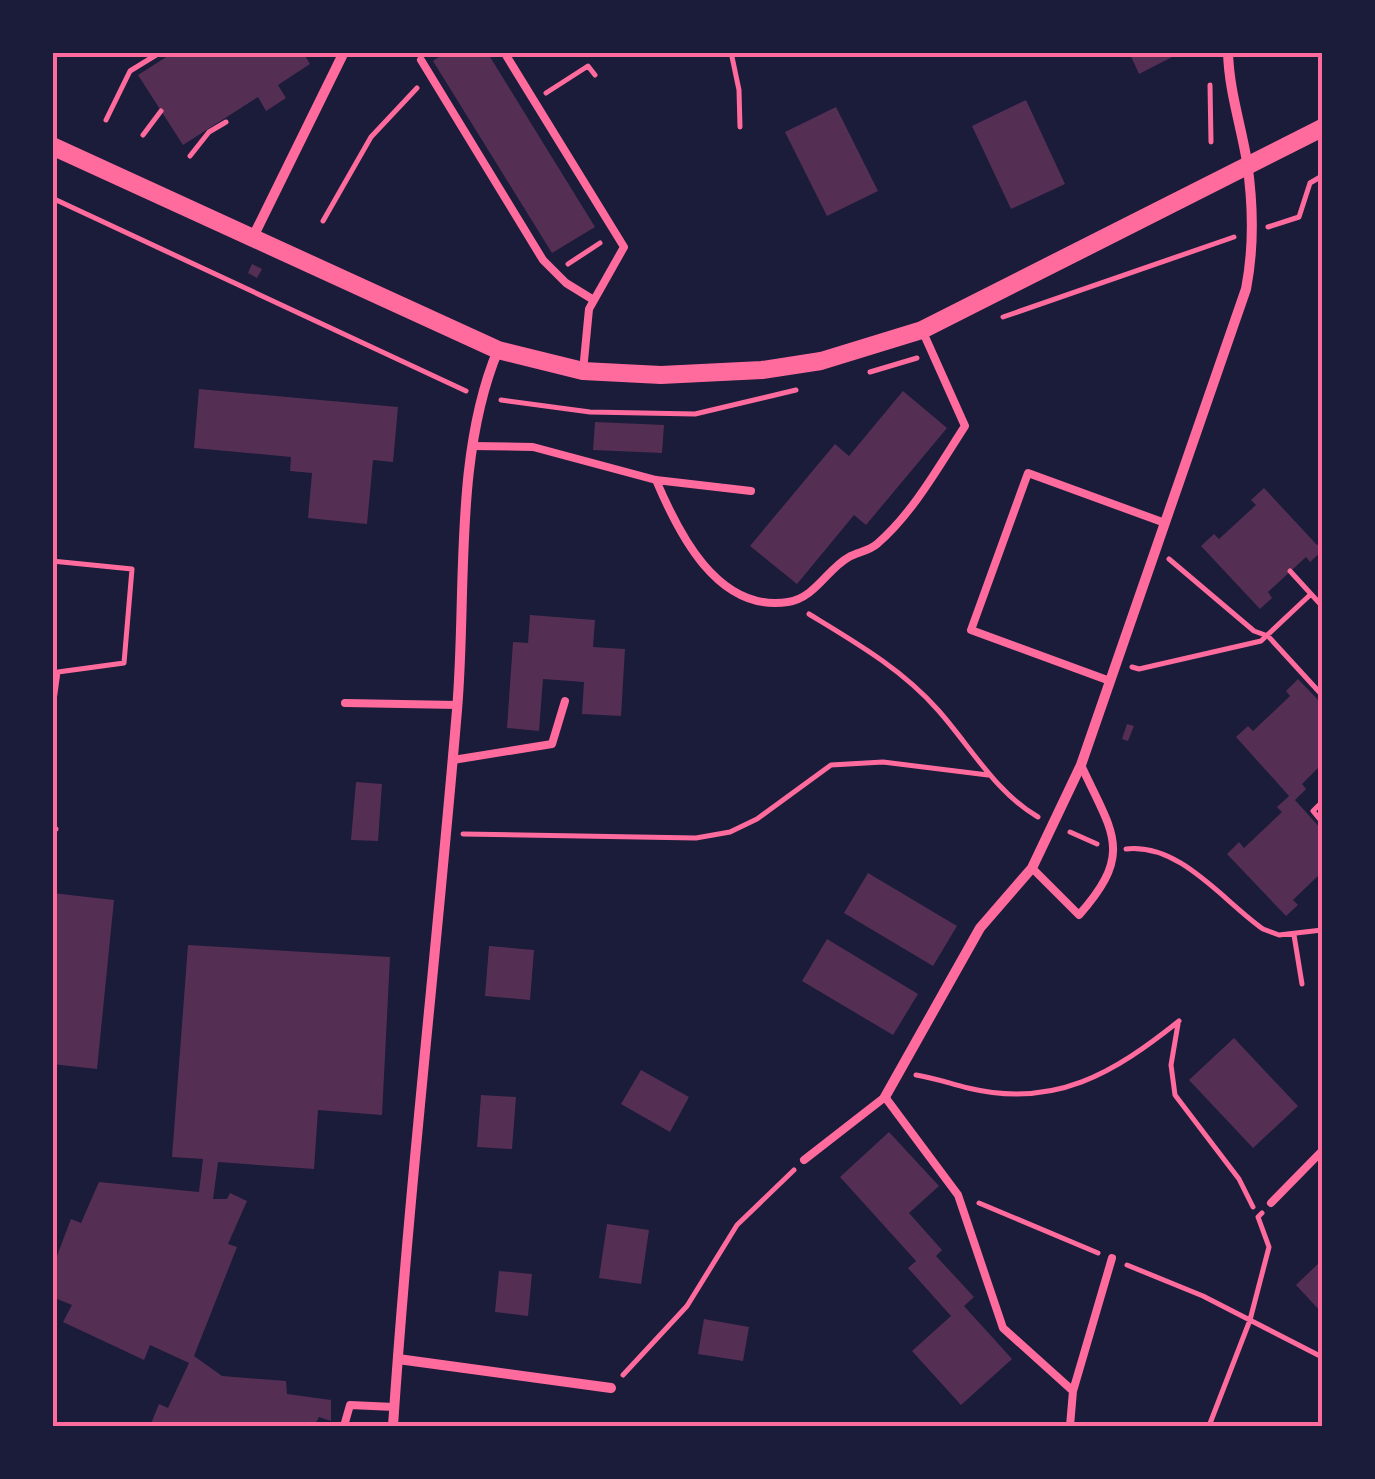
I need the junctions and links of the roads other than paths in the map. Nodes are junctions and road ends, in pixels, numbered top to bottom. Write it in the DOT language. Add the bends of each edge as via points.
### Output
graph roads {
  1 [pos="344,52"];
  2 [pos="504,52"];
  3 [pos="1228,52"];
  4 [pos="421,60"];
  5 [pos="1322,128"];
  6 [pos="52,146"];
  7 [pos="1247,163"];
  8 [pos="253,237"];
  9 [pos="592,299"];
  10 [pos="922,330"];
  11 [pos="498,350"];
  12 [pos="583,372"];
  13 [pos="472,446"];
  14 [pos="656,480"];
  15 [pos="750,491"];
  16 [pos="1165,523"];
  17 [pos="1110,681"];
  18 [pos="565,701"];
  19 [pos="344,702"];
  20 [pos="458,705"];
  21 [pos="453,760"];
  22 [pos="1081,765"];
  23 [pos="1032,868"];
  24 [pos="885,1097"];
  25 [pos="1322,1151"];
  26 [pos="804,1160"];
  27 [pos="1271,1204"];
  28 [pos="1112,1258"];
  29 [pos="398,1359"];
  30 [pos="611,1388"];
  31 [pos="1073,1391"];
  32 [pos="394,1406"];
  33 [pos="344,1426"];
  34 [pos="393,1426"];
  35 [pos="1070,1426"];
  1 -- 8 [label="street"];
  2 -- 9 [label="lane" via="624,247"];
  3 -- 7 [label="street"];
  4 -- 9 [label="lane" via="555,273"];
  5 -- 7 [label="street"];
  6 -- 8 [label="street"];
  7 -- 10 [label="street"];
  7 -- 16 [label="street" via="1252,232 1246,289"];
  8 -- 11 [label="street"];
  9 -- 12 [label="lane"];
  10 -- 12 [label="street" via="762,370"];
  10 -- 14 [label="lane" via="965,426 875,546 848,557 812,591 789,602 761,600 718,581 680,535"];
  11 -- 12 [label="street"];
  11 -- 13 [label="street"];
  13 -- 14 [label="lane" via="533,447"];
  13 -- 20 [label="street"];
  14 -- 15 [label="lane"];
  16 -- 17 [label="street"];
  16 -- 17 [label="lane" via="1028,473 971,630"];
  17 -- 22 [label="street"];
  18 -- 21 [label="lane" via="552,744"];
  19 -- 20 [label="lane"];
  20 -- 21 [label="street"];
  21 -- 29 [label="street"];
  22 -- 23 [label="street"];
  22 -- 23 [label="lane" via="1115,851 1104,888 1079,915"];
  23 -- 24 [label="street" via="980,928"];
  24 -- 26 [label="lane"];
  24 -- 31 [label="lane" via="958,1195 1003,1328"];
  25 -- 27 [label="lane"];
  28 -- 31 [label="lane"];
  29 -- 30 [label="street"];
  29 -- 32 [label="street"];
  31 -- 35 [label="lane"];
  32 -- 33 [label="lane" via="350,1405"];
  32 -- 34 [label="street"];
}
